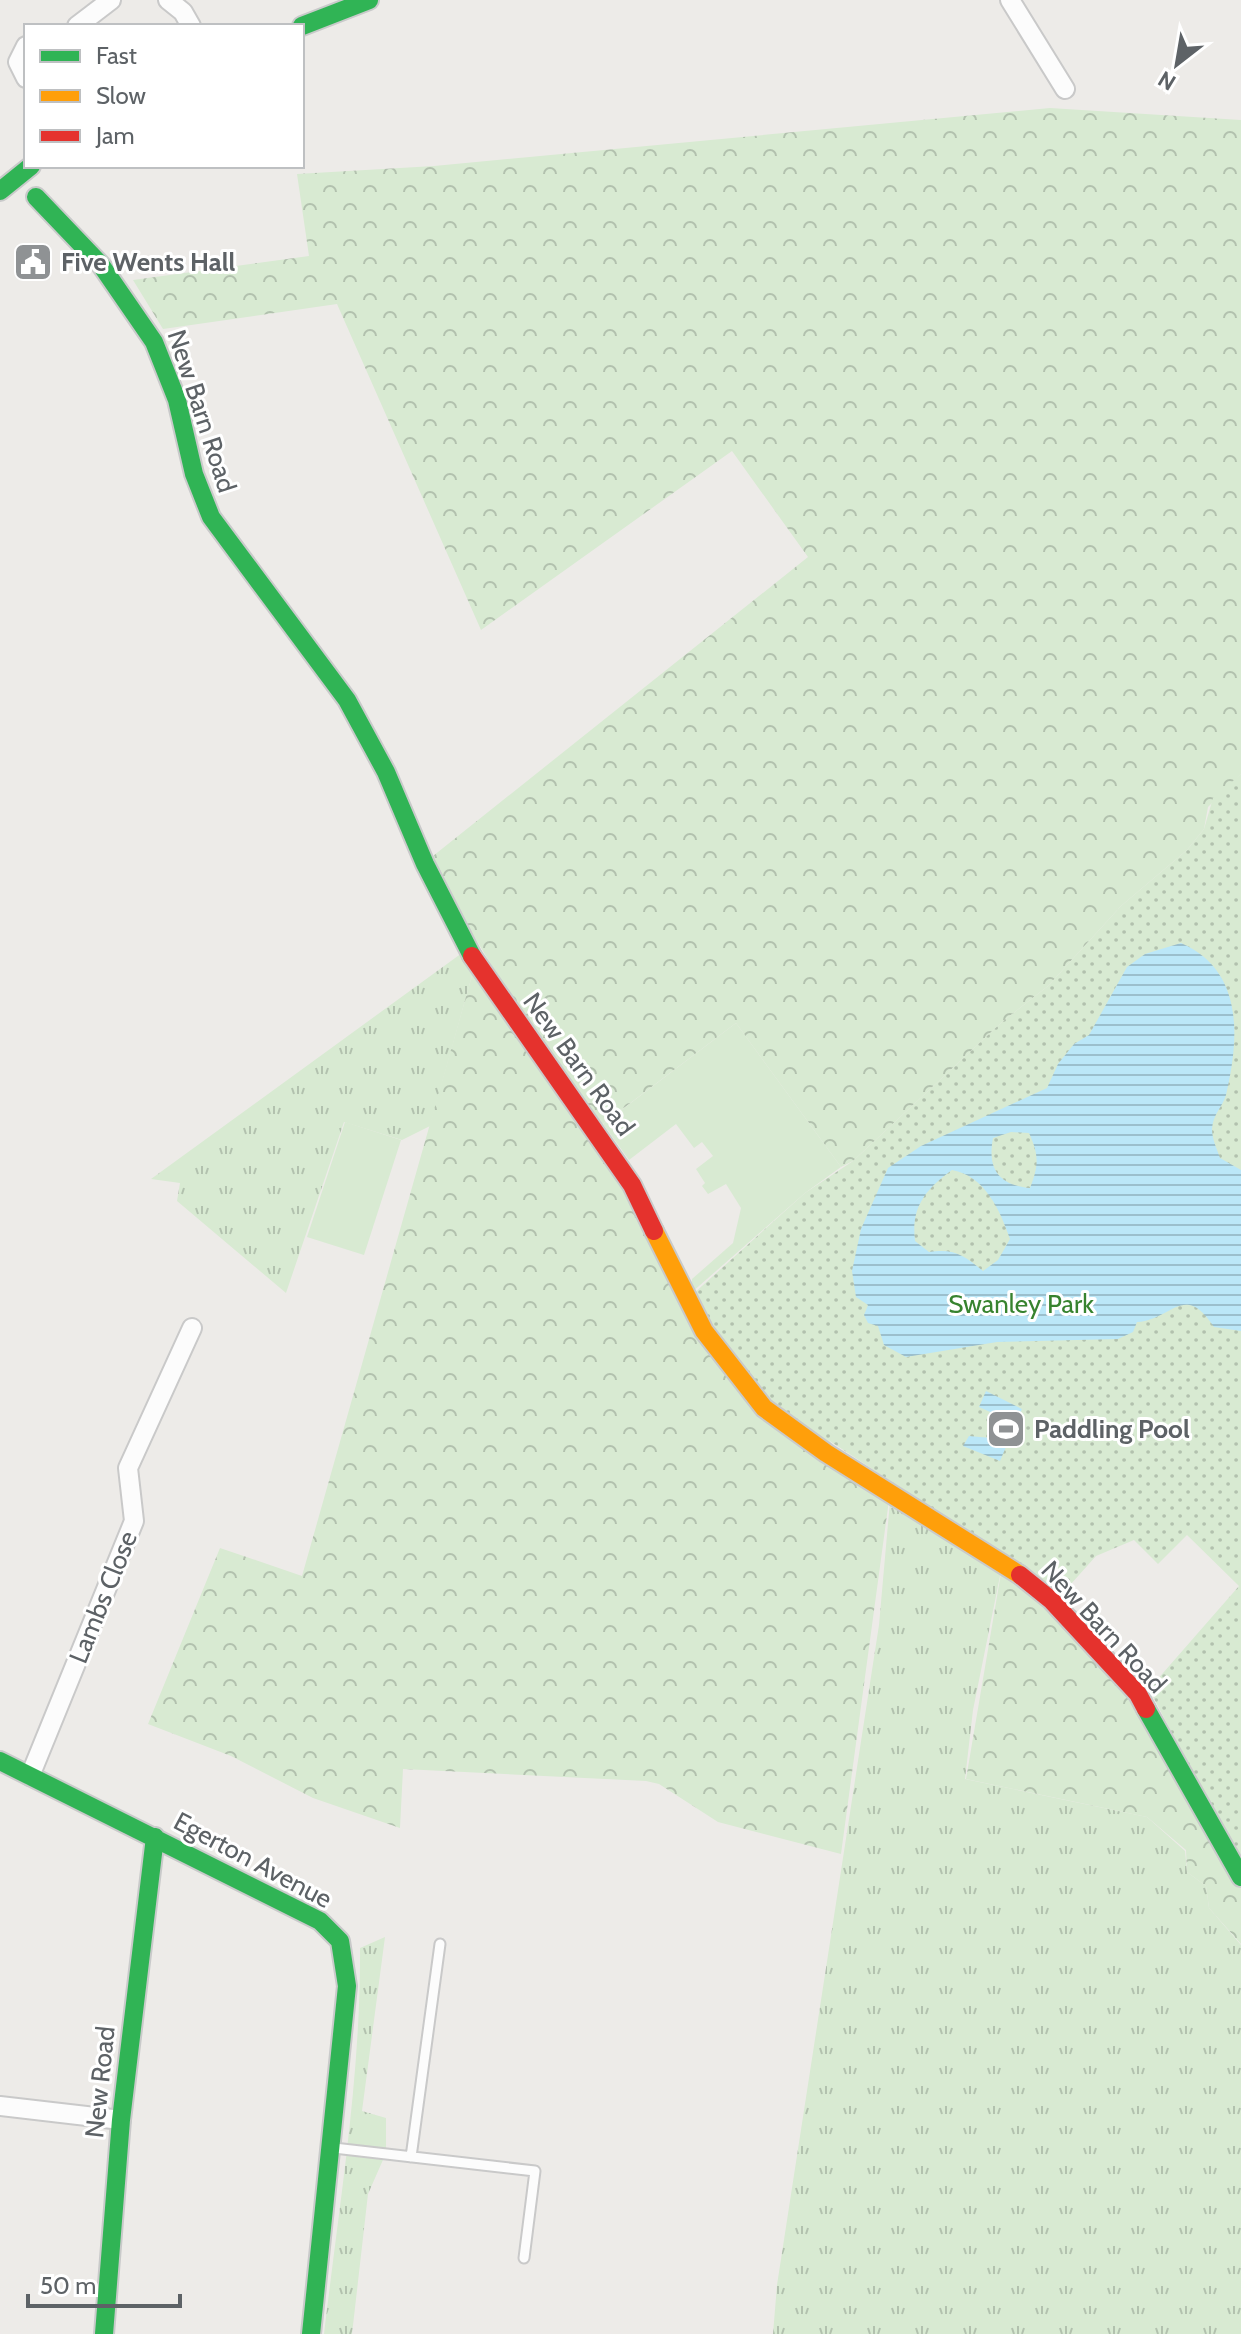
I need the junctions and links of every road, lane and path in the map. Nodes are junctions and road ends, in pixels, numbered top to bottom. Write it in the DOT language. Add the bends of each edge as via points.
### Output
graph roads {
  1 [pos="111,0"];
  2 [pos="168,0"];
  3 [pos="369,0"];
  4 [pos="1010,0"];
  5 [pos="80,24"];
  6 [pos="190,24"];
  7 [pos="304,25"];
  8 [pos="24,50"];
  9 [pos="24,74"];
  10 [pos="1065,89"];
  11 [pos="29,168"];
  12 [pos="0,191"];
  13 [pos="192,1328"];
  14 [pos="0,1761"];
  15 [pos="30,1776"];
  16 [pos="155,1837"];
  17 [pos="1241,1877"];
  18 [pos="440,1944"];
  19 [pos="0,2106"];
  20 [pos="121,2120"];
  21 [pos="331,2148"];
  22 [pos="411,2157"];
  23 [pos="524,2258"];
  24 [pos="104,2334"];
  25 [pos="311,2334"];
  1 -- 5 [label="street"];
  2 -- 6 [label="street"];
  3 -- 7 [label="street"];
  4 -- 10 [label="street"];
  8 -- 9 [label="street" via="18,62"];
  11 -- 12 [label="street"];
  12 -- 17 [label="street, New Barn Road" via="36,197 83,241 146,323 176,397 197,491 211,517 347,700 469,951 632,1185 704,1331 764,1408 826,1453 1003,1561 1051,1600 1138,1694"];
  13 -- 15 [label="street, Lambs Close" via="128,1468 134,1521"];
  14 -- 15 [label="street, Egerton Avenue"];
  15 -- 16 [label="street, Egerton Avenue"];
  16 -- 20 [label="street, New Road"];
  16 -- 21 [label="street, Egerton Avenue" via="320,1921 340,1941 347,1986"];
  18 -- 22 [label="lane"];
  19 -- 20 [label="street"];
  20 -- 24 [label="street, New Road"];
  21 -- 22 [label="lane"];
  21 -- 25 [label="street, Egerton Avenue"];
  22 -- 23 [label="lane" via="535,2171"];
}
